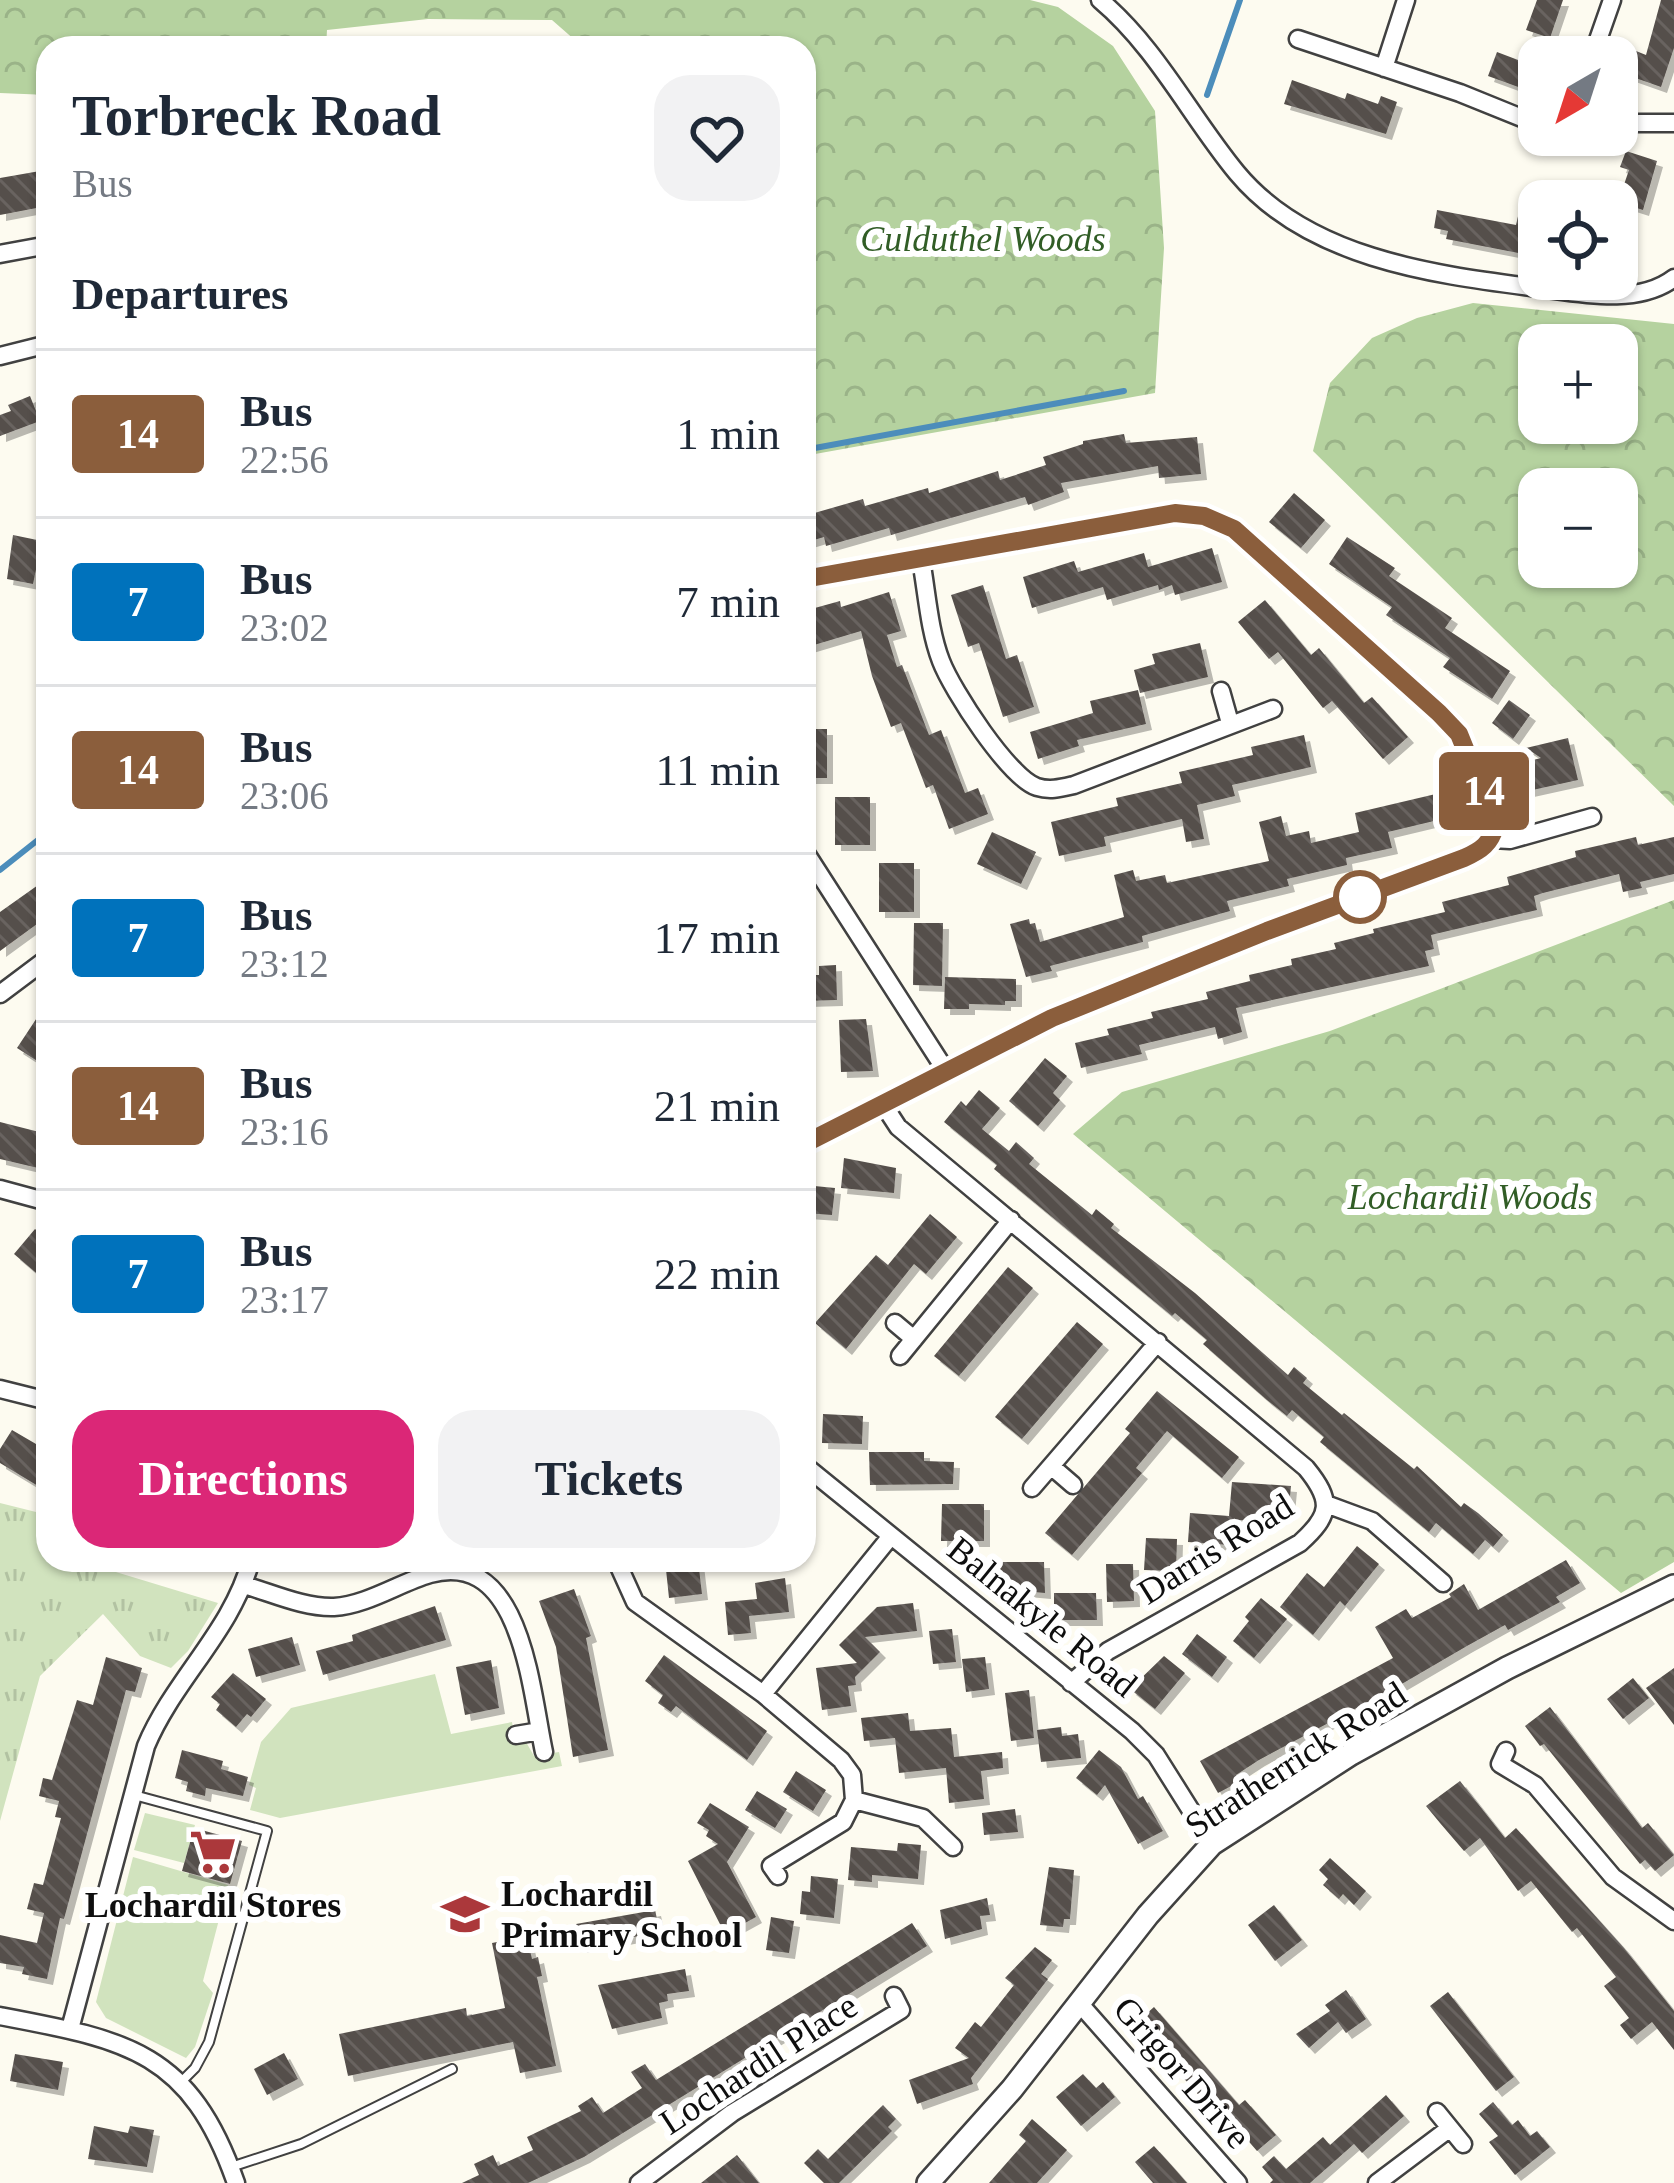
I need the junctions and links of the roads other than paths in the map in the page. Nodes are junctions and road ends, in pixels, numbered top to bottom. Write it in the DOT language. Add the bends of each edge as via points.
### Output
graph roads {
  1 [pos="1100,0"];
  2 [pos="1406,0"];
  3 [pos="1612,0"];
  4 [pos="1125,8"];
  5 [pos="1599,36"];
  6 [pos="1298,39"];
  7 [pos="1384,68"];
  8 [pos="1518,116"];
  9 [pos="1674,122"];
  10 [pos="1638,123"];
  11 [pos="36,247"];
  12 [pos="0,254"];
  13 [pos="1674,278"];
  14 [pos="36,347"];
  15 [pos="0,356"];
  16 [pos="922,560"];
  17 [pos="816,577"];
  18 [pos="1221,692"];
  19 [pos="1273,709"];
  20 [pos="1230,723"];
  21 [pos="1592,817"];
  22 [pos="1492,838"];
  23 [pos="816,869"];
  24 [pos="36,967"];
  25 [pos="0,994"];
  26 [pos="946,1071"];
  27 [pos="883,1104"];
  28 [pos="816,1138"];
  29 [pos="0,1190"];
  30 [pos="36,1199"];
  31 [pos="1011,1220"];
  32 [pos="895,1323"];
  33 [pos="914,1339"];
  34 [pos="1157,1342"];
  35 [pos="899,1356"];
  36 [pos="0,1389"];
  37 [pos="36,1397"];
  38 [pos="1051,1466"];
  39 [pos="816,1475"];
  40 [pos="1073,1485"];
  41 [pos="1032,1488"];
  42 [pos="1325,1504"];
  43 [pos="891,1536"];
  44 [pos="1427,1569"];
  45 [pos="247,1572"];
  46 [pos="440,1572"];
  47 [pos="450,1572"];
  48 [pos="621,1572"];
  49 [pos="1443,1583"];
  50 [pos="244,1585"];
  51 [pos="1413,1586"];
  52 [pos="1674,1586"];
  53 [pos="1071,1683"];
  54 [pos="763,1694"];
  55 [pos="540,1731"];
  56 [pos="516,1735"];
  57 [pos="1506,1751"];
  58 [pos="544,1752"];
  59 [pos="133,1794"];
  60 [pos="854,1800"];
  61 [pos="1212,1844"];
  62 [pos="952,1847"];
  63 [pos="778,1876"];
  64 [pos="1674,1921"];
  65 [pos="894,1996"];
  66 [pos="1080,2004"];
  67 [pos="0,2016"];
  68 [pos="70,2029"];
  69 [pos="452,2069"];
  70 [pos="180,2082"];
  71 [pos="1436,2112"];
  72 [pos="1450,2128"];
  73 [pos="1463,2144"];
  74 [pos="233,2175"];
  75 [pos="639,2183"];
  76 [pos="928,2183"];
  77 [pos="1238,2183"];
  78 [pos="1377,2183"];
  1 -- 4 [label="street"];
  2 -- 7 [label="street"];
  3 -- 5 [label="street"];
  4 -- 13 [label="street" via="1238,175 1334,242 1405,266 1565,291 1640,293"];
  6 -- 7 [label="street"];
  7 -- 8 [label="street"];
  9 -- 10 [label="street"];
  11 -- 12 [label="street"];
  14 -- 15 [label="street"];
  16 -- 17 [label="street"];
  16 -- 20 [label="street" via="946,672 1004,761 1035,786 1074,784"];
  16 -- 22 [label="street" via="1175,513 1234,529 1459,734 1492,809"];
  18 -- 20 [label="street"];
  19 -- 20 [label="street"];
  21 -- 22 [label="street"];
  22 -- 26 [label="street" via="1464,858 1052,1018"];
  23 -- 26 [label="street"];
  24 -- 25 [label="street"];
  26 -- 27 [label="street"];
  27 -- 28 [label="street"];
  27 -- 31 [label="street, Darris Road" via="898,1127"];
  29 -- 30 [label="street"];
  31 -- 33 [label="street"];
  31 -- 34 [label="street, Darris Road"];
  32 -- 33 [label="street"];
  33 -- 35 [label="street"];
  34 -- 38 [label="street"];
  34 -- 42 [label="street, Darris Road" via="1306,1468"];
  36 -- 37 [label="street"];
  38 -- 40 [label="street"];
  38 -- 41 [label="street"];
  39 -- 43 [label="street, Balnakyle Road"];
  42 -- 44 [label="street, Darris Road" via="1372,1521"];
  42 -- 53 [label="street, Darris Road" via="1320,1525 1300,1543 1108,1651"];
  43 -- 53 [label="street, Balnakyle Road"];
  43 -- 54 [label="street"];
  44 -- 49 [label="street, Darris Road"];
  44 -- 51 [label="street"];
  45 -- 50 [label="street"];
  46 -- 50 [label="street" via="331,1607"];
  47 -- 55 [label="street" via="488,1583 512,1617"];
  48 -- 54 [label="street" via="635,1602"];
  50 -- 59 [label="street" via="160,1711"];
  52 -- 61 [label="street, Stratherrick Road" via="1352,1754"];
  53 -- 61 [label="street, Balnakyle Road" via="1156,1755"];
  54 -- 60 [label="street" via="841,1760"];
  55 -- 56 [label="street"];
  55 -- 58 [label="street"];
  57 -- 64 [label="street" via="1500,1764 1535,1785 1613,1876"];
  59 -- 68 [label="street"];
  59 -- 70 [label="lane" via="267,1832 209,2042"];
  60 -- 62 [label="street" via="923,1818"];
  60 -- 63 [label="street" via="832,1830 771,1866"];
  61 -- 66 [label="street, Stratherrick Road"];
  65 -- 75 [label="street, Lochardil Place" via="901,2010 732,2113"];
  66 -- 76 [label="street, Stratherrick Road"];
  66 -- 77 [label="street, Grigor Drive"];
  67 -- 68 [label="street"];
  68 -- 70 [label="street" via="145,2056"];
  69 -- 74 [label="lane"];
  70 -- 74 [label="street" via="213,2124"];
  71 -- 72 [label="street"];
  72 -- 73 [label="street"];
  72 -- 78 [label="street"];
}
